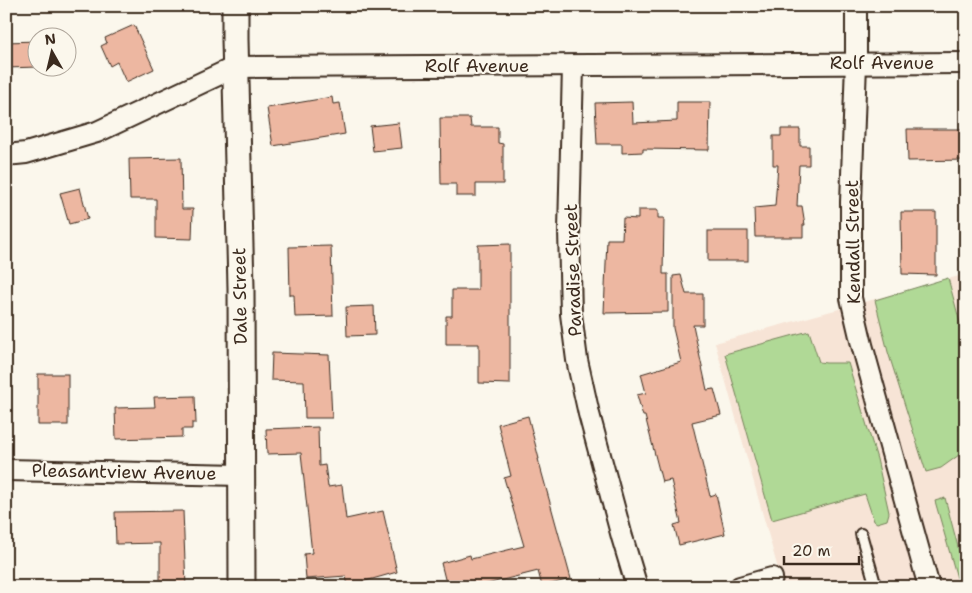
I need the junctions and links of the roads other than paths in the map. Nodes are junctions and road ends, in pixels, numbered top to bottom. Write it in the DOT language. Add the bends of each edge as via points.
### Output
graph roads {
  1 [pos="235,6"];
  2 [pos="856,6"];
  3 [pos="966,63"];
  4 [pos="856,64"];
  5 [pos="572,66"];
  6 [pos="235,67"];
  7 [pos="6,155"];
  8 [pos="6,470"];
  9 [pos="241,475"];
  10 [pos="861,534"];
  11 [pos="772,578"];
  12 [pos="242,587"];
  13 [pos="637,587"];
  14 [pos="740,587"];
  15 [pos="876,587"];
  16 [pos="929,587"];
  1 -- 6 [label="street, Dale Street"];
  2 -- 4 [label="street, Kendall Street"];
  3 -- 4 [label="street, Rolf Avenue"];
  4 -- 5 [label="street, Rolf Avenue"];
  4 -- 16 [label="street, Kendall Street" via="851,298"];
  5 -- 6 [label="street, Rolf Avenue"];
  5 -- 13 [label="street, Paradise Street" via="571,314 589,414"];
  6 -- 7 [label="street, Rolf Avenue" via="97,132 26,153"];
  6 -- 9 [label="street, Dale Street" via="241,288"];
  8 -- 9 [label="street, Pleasantview Avenue"];
  9 -- 12 [label="street, Dale Street"];
  10 -- 15 [label="lane"];
  11 -- 14 [label="street"];
}
